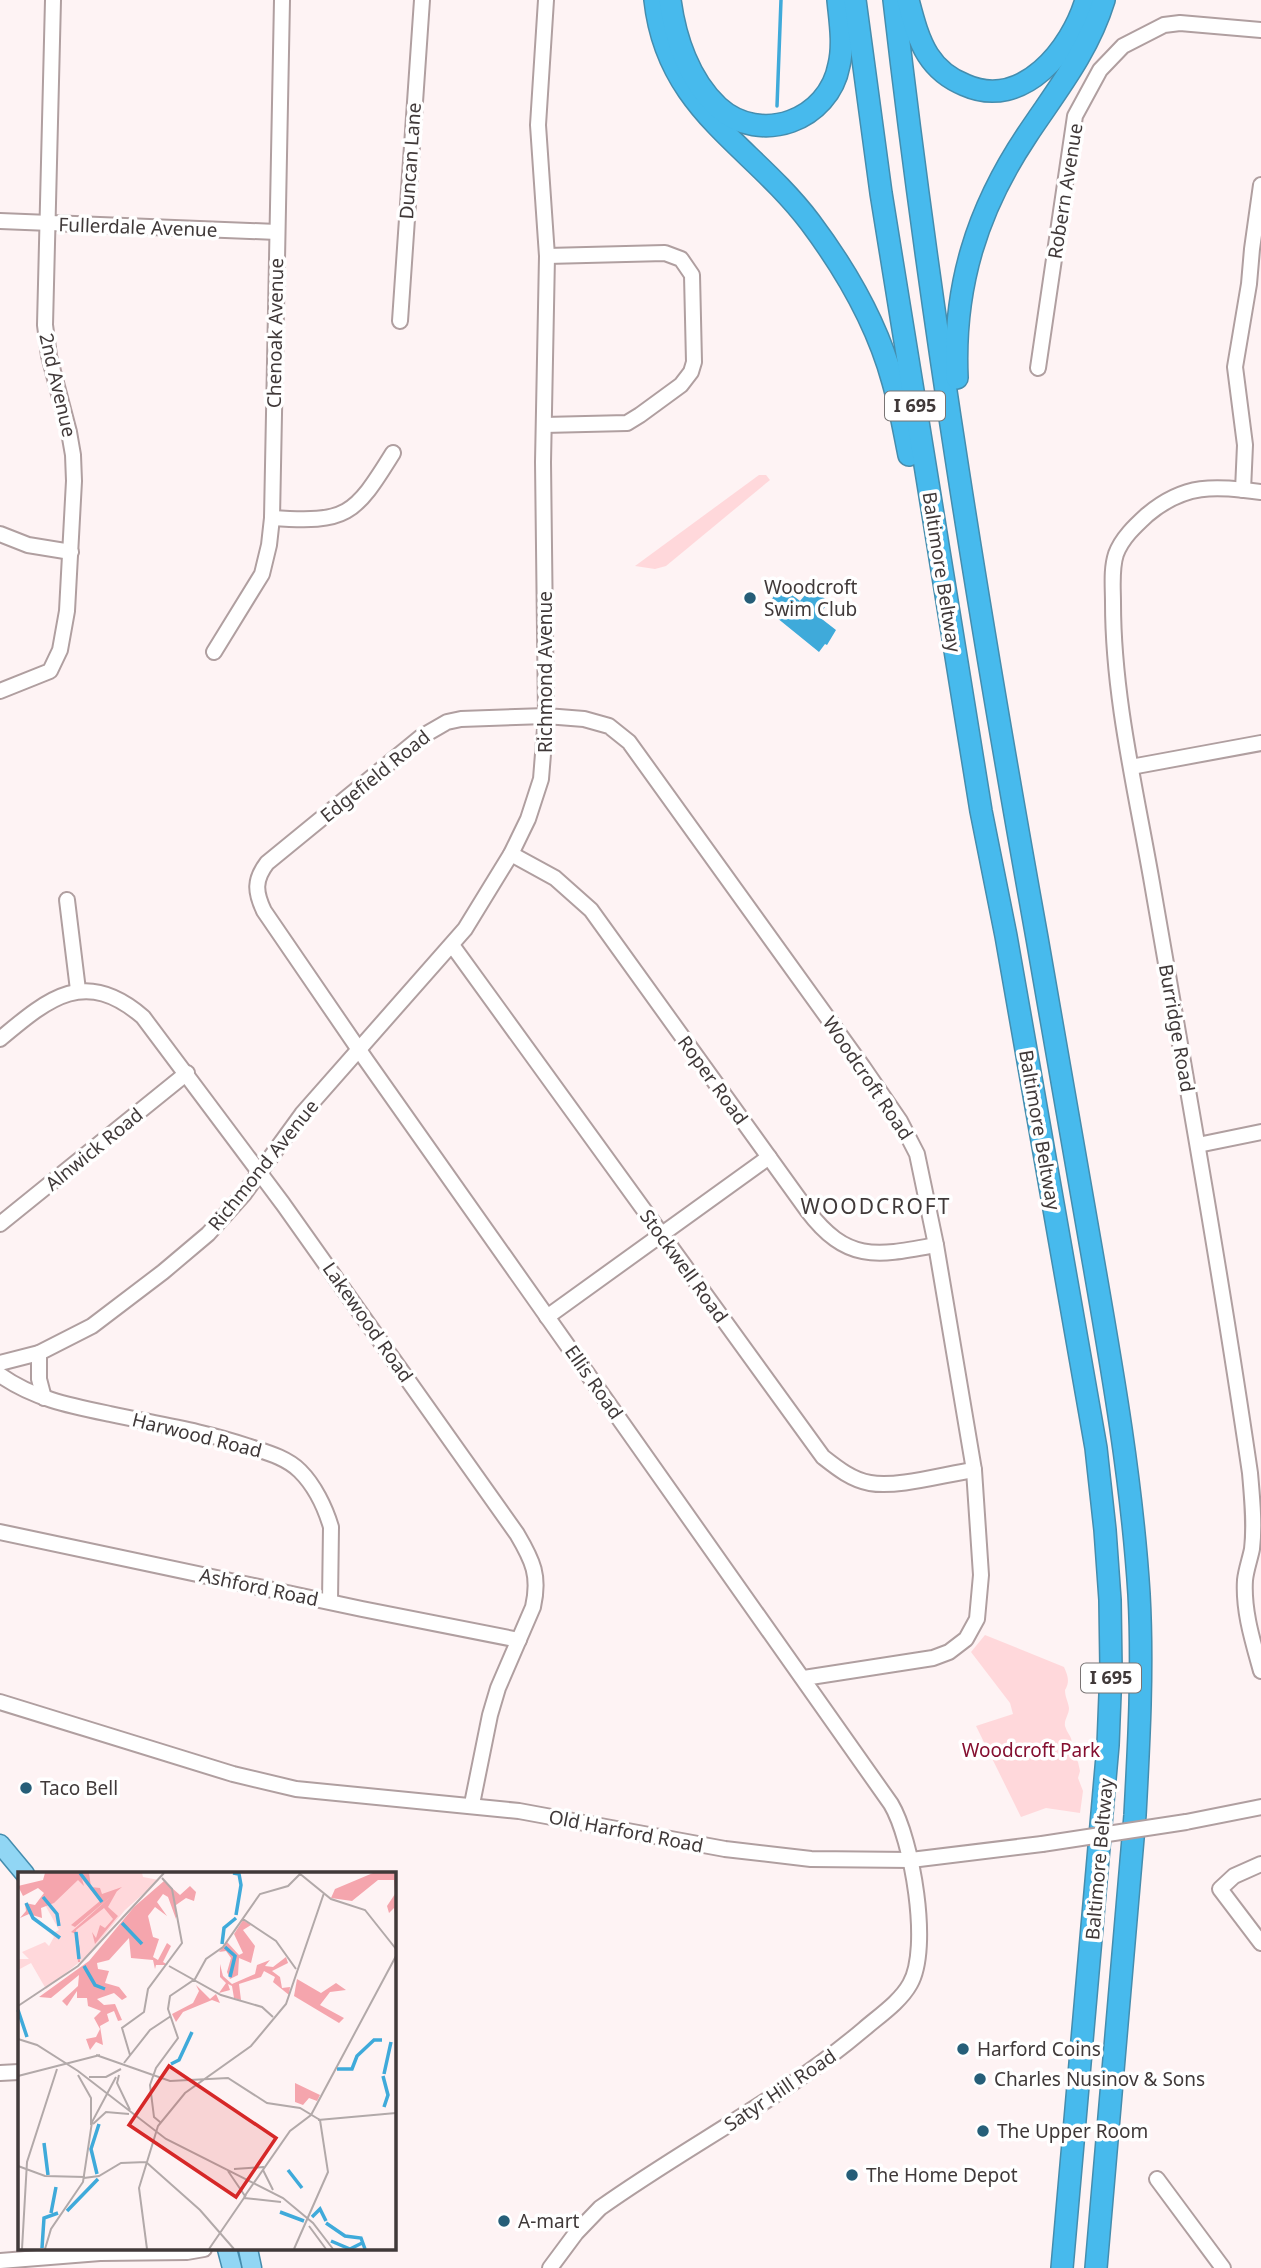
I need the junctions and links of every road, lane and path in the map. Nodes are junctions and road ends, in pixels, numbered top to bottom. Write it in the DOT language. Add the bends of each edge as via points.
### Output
graph roads {
  1 [pos="53,0"];
  2 [pos="282,0"];
  3 [pos="422,0"];
  4 [pos="546,0"];
  5 [pos="655,0"];
  6 [pos="670,0"];
  7 [pos="838,0"];
  8 [pos="855,0"];
  9 [pos="894,0"];
  10 [pos="908,0"];
  11 [pos="1086,0"];
  12 [pos="1104,0"];
  13 [pos="1261,30"];
  14 [pos="1261,185"];
  15 [pos="0,221"];
  16 [pos="47,223"];
  17 [pos="277,232"];
  18 [pos="547,256"];
  19 [pos="400,321"];
  20 [pos="1038,369"];
  21 [pos="544,425"];
  22 [pos="393,453"];
  23 [pos="1243,490"];
  24 [pos="1261,492"];
  25 [pos="272,518"];
  26 [pos="0,534"];
  27 [pos="71,552"];
  28 [pos="214,652"];
  29 [pos="0,691"];
  30 [pos="547,716"];
  31 [pos="1261,734"];
  32 [pos="1261,745"];
  33 [pos="1131,767"];
  34 [pos="981,811"];
  35 [pos="1020,843"];
  36 [pos="512,854"];
  37 [pos="67,900"];
  38 [pos="264,911"];
  39 [pos="452,945"];
  40 [pos="78,990"];
  41 [pos="0,1039"];
  42 [pos="358,1050"];
  43 [pos="187,1073"];
  44 [pos="1261,1132"];
  45 [pos="1198,1144"];
  46 [pos="769,1157"];
  47 [pos="260,1173"];
  48 [pos="0,1224"];
  49 [pos="662,1235"];
  50 [pos="936,1245"];
  51 [pos="547,1317"];
  52 [pos="39,1353"];
  53 [pos="0,1363"];
  54 [pos="0,1375"];
  55 [pos="44,1398"];
  56 [pos="974,1470"];
  57 [pos="0,1532"];
  58 [pos="1255,1558"];
  59 [pos="330,1601"];
  60 [pos="519,1640"];
  61 [pos="1261,1671"];
  62 [pos="804,1678"];
  63 [pos="0,1702"];
  64 [pos="472,1804"];
  65 [pos="1261,1807"];
  66 [pos="0,1844"];
  67 [pos="6,1860"];
  68 [pos="911,1860"];
  69 [pos="1261,1864"];
  70 [pos="22,1872"];
  71 [pos="1261,1942"];
  72 [pos="18,2072"];
  73 [pos="0,2073"];
  74 [pos="1157,2179"];
  75 [pos="198,2250"];
  76 [pos="227,2250"];
  77 [pos="247,2250"];
  78 [pos="0,2261"];
  79 [pos="232,2268"];
  80 [pos="252,2268"];
  81 [pos="550,2268"];
  82 [pos="1062,2268"];
  83 [pos="1096,2268"];
  84 [pos="1223,2268"];
  1 -- 16 [label="street, 2nd Avenue"];
  2 -- 17 [label="street, Chenoak Avenue"];
  3 -- 19 [label="street, Duncan Lane"];
  4 -- 18 [label="street, Richmond Avenue" via="538,125"];
  5 -- 34 [label="highway" via="663,41 679,79 704,113 808,219 853,285 876,333 894,383"];
  6 -- 7 [label="highway" via="678,39 706,93 739,120 774,125 804,116 828,93 841,51"];
  8 -- 34 [label="highway, Baltimore Beltway / I 695" via="883,207"];
  9 -- 35 [label="highway, Baltimore Beltway / I 695" via="915,185"];
  10 -- 11 [label="highway" via="935,64 970,88 997,90 1020,85 1054,59"];
  12 -- 35 [label="highway" via="1089,40 990,201 970,252 956,327 957,379 974,502 1024,799"];
  13 -- 20 [label="street, Robern Avenue" via="1164,25 1123,46 1100,70 1075,117"];
  14 -- 23 [label="street" via="1235,367 1245,445"];
  15 -- 16 [label="street, Fullerdale Avenue"];
  16 -- 17 [label="street, Fullerdale Avenue"];
  16 -- 27 [label="street, 2nd Avenue" via="45,325 73,455"];
  17 -- 25 [label="street, Chenoak Avenue"];
  18 -- 21 [label="street, Richmond Avenue"];
  18 -- 21 [label="street" via="677,256 692,275 694,362 681,386 626,422"];
  21 -- 30 [label="street, Richmond Avenue"];
  22 -- 25 [label="street" via="369,491 349,511 315,520"];
  23 -- 24 [label="street, Burridge Road"];
  23 -- 33 [label="street, Burridge Road" via="1193,489 1167,500 1136,525 1117,552 1113,569 1114,656"];
  25 -- 28 [label="street, Chenoak Avenue" via="262,574"];
  26 -- 27 [label="street" via="28,545"];
  27 -- 29 [label="street, 2nd Avenue" via="67,611 50,671"];
  30 -- 36 [label="street, Richmond Avenue" via="541,779"];
  30 -- 38 [label="street, Edgefield Road" via="461,719 421,737 267,863 256,884"];
  30 -- 50 [label="street, Woodcroft Road" via="609,726 629,742 900,1121 917,1154"];
  31 -- 32 [label="street"];
  32 -- 33 [label="street"];
  33 -- 45 [label="street, Burridge Road"];
  34 -- 82 [label="highway, Baltimore Beltway / I 695" via="1092,1421 1110,1601 1103,1813"];
  35 -- 83 [label="highway, Baltimore Beltway / I 695" via="1124,1444 1139,1600 1135,1815"];
  36 -- 39 [label="street, Richmond Avenue"];
  36 -- 46 [label="street, Roper Road" via="555,878 591,910"];
  37 -- 40 [label="street"];
  38 -- 42 [label="street, Ellis Road"];
  39 -- 42 [label="street, Richmond Avenue"];
  39 -- 49 [label="street, Stockwell Road"];
  40 -- 41 [label="street" via="53,999"];
  40 -- 43 [label="street, Lakewood Road" via="107,995 132,1008"];
  42 -- 47 [label="street, Richmond Avenue" via="302,1114"];
  42 -- 51 [label="street, Ellis Road"];
  43 -- 47 [label="street, Lakewood Road"];
  43 -- 48 [label="street, Alnwick Road"];
  44 -- 45 [label="street"];
  45 -- 58 [label="street, Burridge Road" via="1250,1473"];
  46 -- 49 [label="street"];
  46 -- 50 [label="street, Roper Road" via="818,1226 847,1246 878,1255"];
  47 -- 52 [label="street, Richmond Avenue" via="187,1253 92,1326"];
  47 -- 60 [label="street, Lakewood Road" via="528,1552 537,1578 536,1592"];
  49 -- 51 [label="street"];
  49 -- 56 [label="street, Stockwell Road" via="810,1440 838,1469 870,1483 887,1484"];
  50 -- 56 [label="street, Woodcroft Road"];
  51 -- 62 [label="street, Ellis Road"];
  52 -- 53 [label="street, Richmond Avenue"];
  52 -- 55 [label="street"];
  54 -- 55 [label="street, Harwood Road"];
  55 -- 59 [label="street, Harwood Road" via="230,1440 289,1463 312,1486 328,1515"];
  56 -- 62 [label="street, Woodcroft Road" via="981,1575 977,1619 970,1634 957,1647 933,1658"];
  57 -- 59 [label="street, Ashford Road"];
  58 -- 61 [label="street, Burridge Road" via="1245,1580 1248,1622"];
  59 -- 60 [label="street, Ashford Road"];
  60 -- 64 [label="street, Lakewood Road" via="490,1715"];
  62 -- 68 [label="street, Ellis Road" via="899,1817"];
  63 -- 64 [label="street, Old Harford Road" via="285,1786 359,1797"];
  64 -- 68 [label="street, Old Harford Road" via="725,1849 811,1859"];
  65 -- 68 [label="street, Old Harford Road, bridge" via="1042,1844"];
  66 -- 67 [label="main road"];
  67 -- 70 [label="main road"];
  68 -- 81 [label="street, Satyr Hill Road" via="919,1954 906,1990 802,2078 600,2208"];
  69 -- 71 [label="street" via="1234,1875 1220,1888"];
  72 -- 73 [label="street"];
  74 -- 84 [label="street"];
  75 -- 78 [label="street"];
  76 -- 79 [label="main road"];
  77 -- 80 [label="main road"];
}
